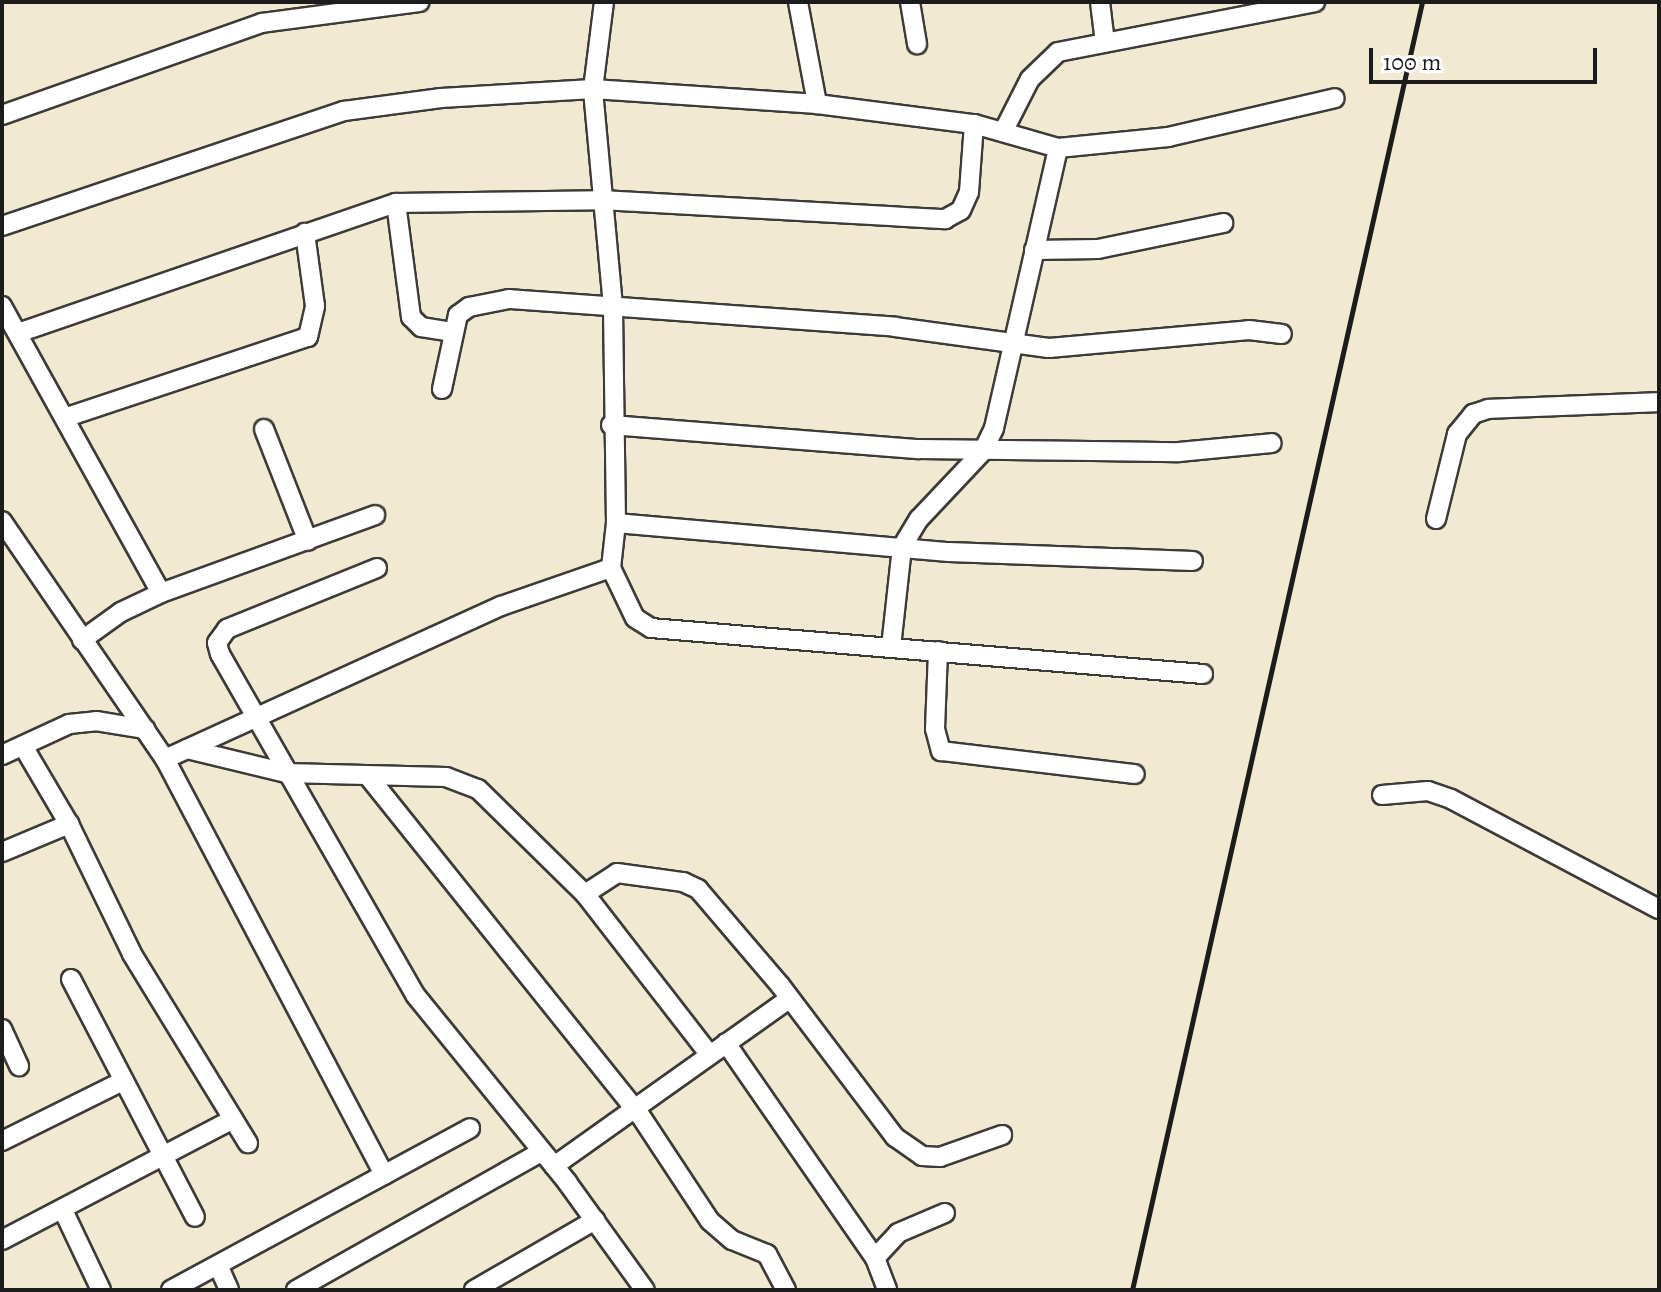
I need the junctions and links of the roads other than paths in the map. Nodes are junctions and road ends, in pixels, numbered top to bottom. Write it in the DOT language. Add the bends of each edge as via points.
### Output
graph roads {
  1 [pos="420,2"];
  2 [pos="604,2"];
  3 [pos="798,2"];
  4 [pos="910,2"];
  5 [pos="1100,2"];
  6 [pos="1315,2"];
  7 [pos="1105,40"];
  8 [pos="917,44"];
  9 [pos="593,89"];
  10 [pos="1335,98"];
  11 [pos="817,104"];
  12 [pos="2,115"];
  13 [pos="974,124"];
  14 [pos="1003,132"];
  15 [pos="1058,148"];
  16 [pos="601,200"];
  17 [pos="396,203"];
  18 [pos="1223,223"];
  19 [pos="2,226"];
  20 [pos="305,233"];
  21 [pos="1034,250"];
  22 [pos="2,306"];
  23 [pos="613,306"];
  24 [pos="452,332"];
  25 [pos="18,333"];
  26 [pos="1282,334"];
  27 [pos="1013,343"];
  28 [pos="442,389"];
  29 [pos="1659,402"];
  30 [pos="67,417"];
  31 [pos="611,425"];
  32 [pos="264,429"];
  33 [pos="1272,443"];
  34 [pos="983,451"];
  35 [pos="375,515"];
  36 [pos="1436,519"];
  37 [pos="2,521"];
  38 [pos="616,523"];
  39 [pos="308,541"];
  40 [pos="902,547"];
  41 [pos="1193,561"];
  42 [pos="377,568"];
  43 [pos="611,568"];
  44 [pos="161,593"];
  45 [pos="82,640"];
  46 [pos="891,647"];
  47 [pos="938,651"];
  48 [pos="1203,674"];
  49 [pos="254,718"];
  50 [pos="145,729"];
  51 [pos="23,746"];
  52 [pos="187,749"];
  53 [pos="2,755"];
  54 [pos="165,759"];
  55 [pos="286,773"];
  56 [pos="1135,774"];
  57 [pos="368,776"];
  58 [pos="1382,795"];
  59 [pos="69,824"];
  60 [pos="2,852"];
  61 [pos="585,894"];
  62 [pos="1659,909"];
  63 [pos="71,979"];
  64 [pos="789,999"];
  65 [pos="2,1029"];
  66 [pos="726,1043"];
  67 [pos="709,1054"];
  68 [pos="19,1066"];
  69 [pos="123,1081"];
  70 [pos="636,1110"];
  71 [pos="233,1119"];
  72 [pos="470,1128"];
  73 [pos="1002,1135"];
  74 [pos="2,1141"];
  75 [pos="248,1143"];
  76 [pos="541,1152"];
  77 [pos="163,1156"];
  78 [pos="554,1166"];
  79 [pos="384,1175"];
  80 [pos="63,1210"];
  81 [pos="945,1213"];
  82 [pos="195,1217"];
  83 [pos="595,1220"];
  84 [pos="2,1240"];
  85 [pos="875,1258"];
  86 [pos="218,1265"];
  87 [pos="497,1284"];
  88 [pos="101,1290"];
  89 [pos="171,1290"];
  90 [pos="229,1290"];
  91 [pos="296,1290"];
  92 [pos="474,1290"];
  93 [pos="645,1290"];
  94 [pos="786,1290"];
  95 [pos="887,1290"];
  1 -- 12 [label="street" via="306,14 221,35"];
  2 -- 9 [label="street"];
  3 -- 11 [label="street"];
  4 -- 8 [label="street"];
  5 -- 7 [label="street"];
  6 -- 7 [label="street"];
  7 -- 14 [label="street" via="1044,61"];
  9 -- 11 [label="street"];
  9 -- 16 [label="street"];
  9 -- 19 [label="street" via="383,104 242,143"];
  10 -- 15 [label="street" via="1168,137"];
  11 -- 13 [label="street"];
  13 -- 14 [label="street"];
  13 -- 16 [label="street" via="969,192 961,210 945,219"];
  14 -- 15 [label="street"];
  15 -- 21 [label="street"];
  16 -- 17 [label="street"];
  16 -- 23 [label="street"];
  17 -- 20 [label="street"];
  17 -- 24 [label="street" via="411,317 421,327"];
  18 -- 21 [label="street" via="1098,249"];
  20 -- 25 [label="street"];
  20 -- 30 [label="street" via="315,306 308,337"];
  21 -- 27 [label="street"];
  22 -- 25 [label="street"];
  23 -- 24 [label="street" via="509,299 469,307 458,315"];
  23 -- 27 [label="street" via="895,327"];
  23 -- 31 [label="street"];
  24 -- 28 [label="street"];
  25 -- 30 [label="street"];
  26 -- 27 [label="street" via="1235,330 1085,348"];
  27 -- 34 [label="street" via="994,428"];
  29 -- 36 [label="street" via="1488,409 1473,414 1457,434"];
  30 -- 44 [label="street"];
  31 -- 34 [label="street"];
  31 -- 38 [label="street"];
  32 -- 39 [label="street"];
  33 -- 34 [label="street" via="1179,452"];
  34 -- 40 [label="street" via="919,519"];
  35 -- 39 [label="street"];
  37 -- 45 [label="street"];
  38 -- 40 [label="street"];
  38 -- 43 [label="street"];
  39 -- 44 [label="street"];
  40 -- 41 [label="street"];
  40 -- 46 [label="street"];
  42 -- 49 [label="street" via="219,636 220,654"];
  43 -- 46 [label="street" via="635,618 651,628"];
  43 -- 49 [label="street" via="501,606"];
  44 -- 45 [label="street" via="121,612"];
  45 -- 50 [label="street"];
  46 -- 47 [label="street"];
  47 -- 48 [label="street"];
  47 -- 56 [label="street" via="935,729 941,751"];
  49 -- 52 [label="street"];
  49 -- 55 [label="street"];
  50 -- 51 [label="street" via="96,721 69,724"];
  50 -- 54 [label="street"];
  51 -- 53 [label="street"];
  51 -- 59 [label="street"];
  52 -- 54 [label="street"];
  52 -- 55 [label="street"];
  54 -- 79 [label="street"];
  55 -- 57 [label="street"];
  55 -- 76 [label="street" via="416,996"];
  57 -- 61 [label="street" via="446,777 478,789"];
  57 -- 70 [label="street"];
  58 -- 62 [label="street" via="1428,791 1451,799"];
  59 -- 60 [label="street"];
  59 -- 71 [label="street" via="132,954"];
  61 -- 64 [label="street" via="617,873 698,889"];
  61 -- 67 [label="street"];
  63 -- 69 [label="street"];
  64 -- 66 [label="street"];
  64 -- 73 [label="street" via="895,1137 922,1156 940,1157"];
  65 -- 68 [label="street"];
  66 -- 67 [label="street"];
  66 -- 85 [label="street"];
  67 -- 70 [label="street"];
  69 -- 74 [label="street"];
  69 -- 77 [label="street"];
  70 -- 78 [label="street"];
  70 -- 94 [label="street" via="710,1221 732,1240 767,1254"];
  71 -- 75 [label="street"];
  71 -- 77 [label="street"];
  72 -- 79 [label="street"];
  76 -- 78 [label="street"];
  76 -- 91 [label="street"];
  77 -- 80 [label="street"];
  77 -- 82 [label="street"];
  78 -- 83 [label="street"];
  79 -- 86 [label="street"];
  80 -- 84 [label="street"];
  80 -- 88 [label="street"];
  81 -- 85 [label="street" via="898,1233"];
  83 -- 87 [label="street"];
  83 -- 93 [label="street"];
  85 -- 95 [label="street"];
  86 -- 89 [label="street"];
  86 -- 90 [label="street"];
  87 -- 92 [label="street"];
}
